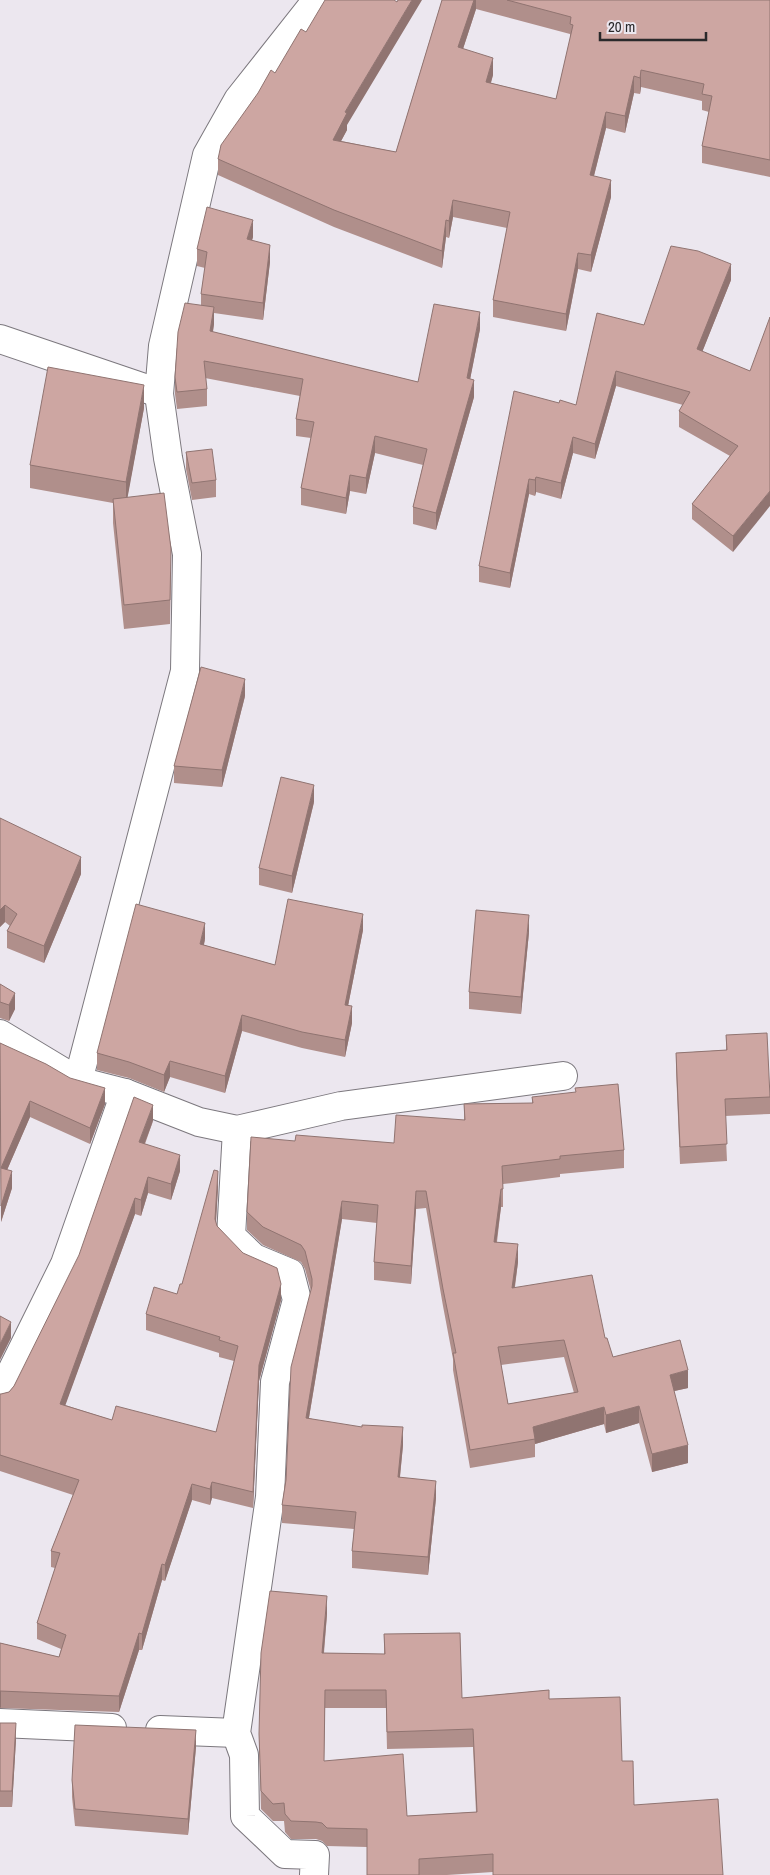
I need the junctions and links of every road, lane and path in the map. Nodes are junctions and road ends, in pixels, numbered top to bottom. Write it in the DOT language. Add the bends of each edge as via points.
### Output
graph roads {
  1 [pos="317,0"];
  2 [pos="0,339"];
  3 [pos="159,394"];
  4 [pos="0,1034"];
  5 [pos="564,1076"];
  6 [pos="78,1081"];
  7 [pos="125,1093"];
  8 [pos="237,1130"];
  9 [pos="0,1395"];
  10 [pos="0,1723"];
  11 [pos="236,1733"];
  12 [pos="314,1875"];
  1 -- 3 [label="street" via="238,100 206,155 163,346"];
  2 -- 3 [label="street"];
  3 -- 6 [label="street" via="187,554 186,671"];
  4 -- 6 [label="street"];
  5 -- 8 [label="street" via="341,1106"];
  6 -- 7 [label="street"];
  7 -- 8 [label="street" via="199,1122"];
  7 -- 9 [label="street" via="65,1264"];
  8 -- 11 [label="street" via="230,1236 254,1258 290,1273 298,1300 275,1382 270,1497"];
  10 -- 11 [label="street"];
  11 -- 12 [label="street" via="244,1755 244,1816 285,1854 315,1855"];
}
